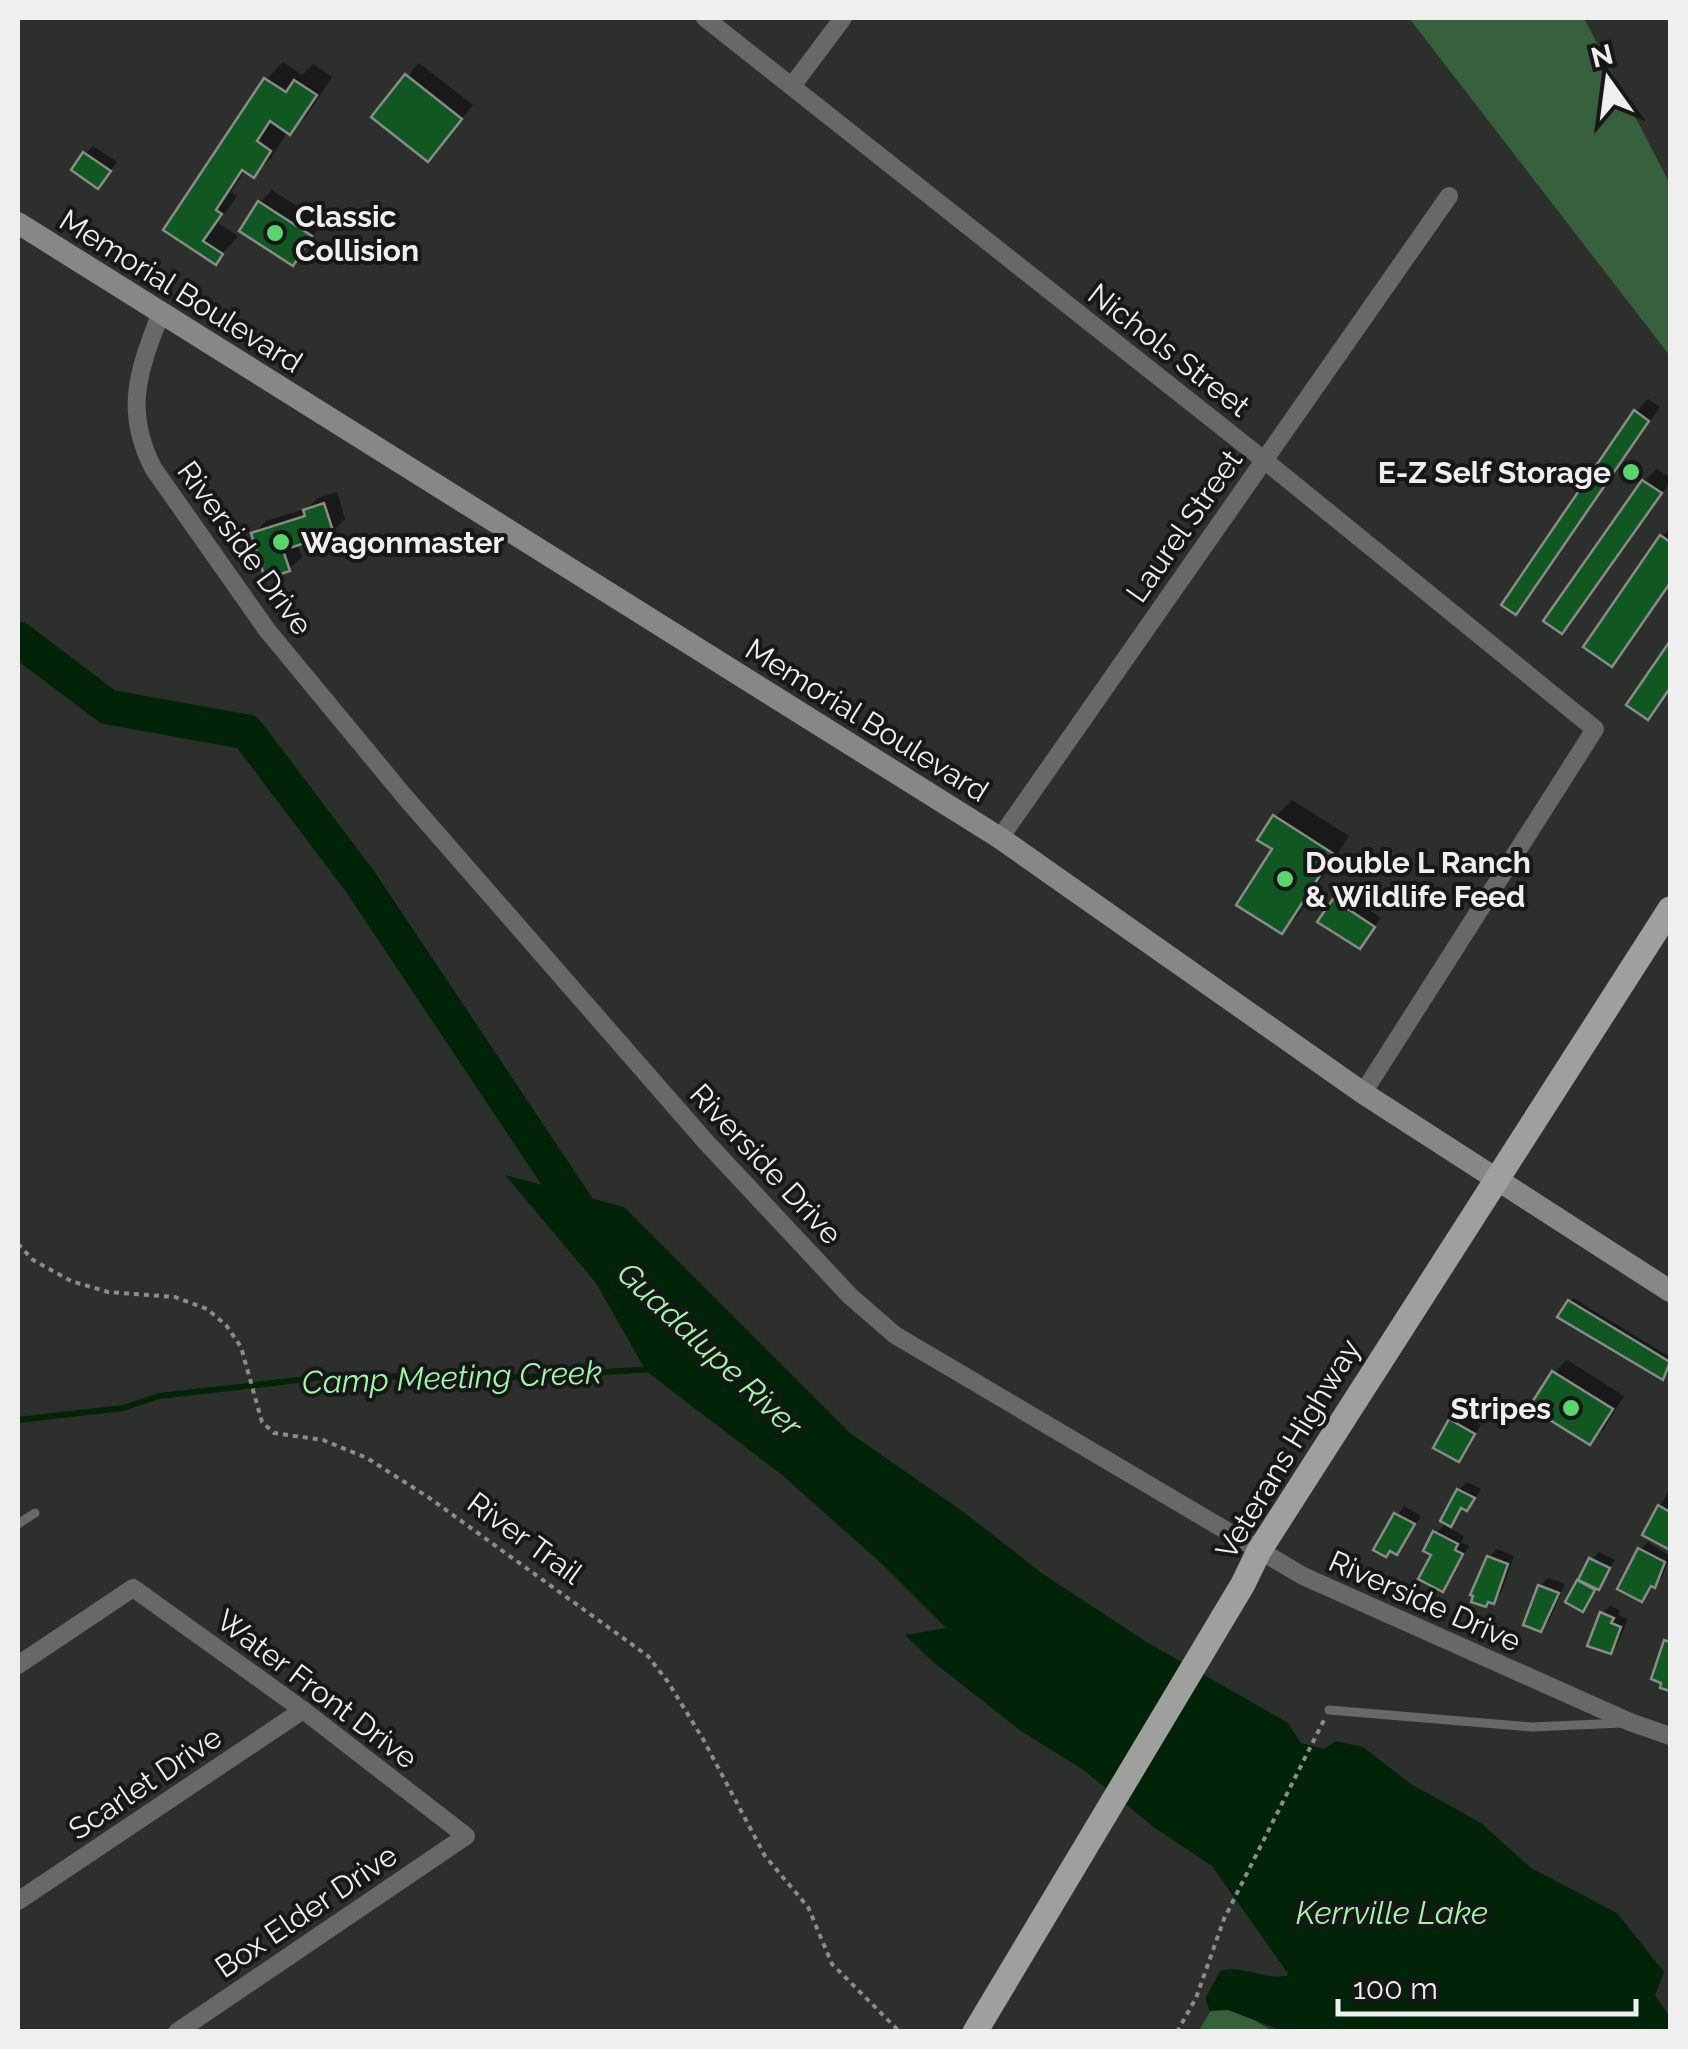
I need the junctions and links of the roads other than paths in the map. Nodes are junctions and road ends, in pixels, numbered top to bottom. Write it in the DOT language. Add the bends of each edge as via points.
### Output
graph roads {
  1 [pos="705,18"];
  2 [pos="843,18"];
  3 [pos="792,86"];
  4 [pos="1449,196"];
  5 [pos="18,223"];
  6 [pos="160,315"];
  7 [pos="1264,460"];
  8 [pos="1000,838"];
  9 [pos="1670,909"];
  10 [pos="1362,1092"];
  11 [pos="1496,1178"];
  12 [pos="1670,1291"];
  13 [pos="35,1513"];
  14 [pos="18,1524"];
  15 [pos="1259,1551"];
  16 [pos="18,1665"];
  17 [pos="303,1710"];
  18 [pos="1329,1710"];
  19 [pos="1630,1722"];
  20 [pos="1670,1736"];
  21 [pos="466,1836"];
  22 [pos="18,1901"];
  23 [pos="177,2032"];
  24 [pos="975,2032"];
  1 -- 3 [label="street, Nichols Street"];
  2 -- 3 [label="street"];
  3 -- 7 [label="street, Nichols Street"];
  4 -- 7 [label="street, Laurel Street"];
  5 -- 6 [label="main road, Memorial Boulevard"];
  6 -- 8 [label="main road, Memorial Boulevard"];
  6 -- 15 [label="street, Riverside Drive" via="136,391 140,442 154,468 268,630 404,797 706,1142 895,1335"];
  7 -- 8 [label="street, Laurel Street"];
  7 -- 10 [label="street, Nichols Street" via="1595,729"];
  8 -- 10 [label="main road, Memorial Boulevard"];
  9 -- 11 [label="main road, Veterans Highway"];
  10 -- 11 [label="main road, Memorial Boulevard"];
  11 -- 12 [label="main road, Memorial Boulevard"];
  11 -- 15 [label="main road, Veterans Highway"];
  13 -- 14 [label="lane"];
  15 -- 19 [label="street, Riverside Drive"];
  15 -- 24 [label="main road, Veterans Highway"];
  16 -- 17 [label="street, Water Front Drive" via="133,1588"];
  17 -- 21 [label="street, Water Front Drive"];
  17 -- 22 [label="street, Scarlet Drive"];
  18 -- 19 [label="lane" via="1532,1727"];
  19 -- 20 [label="street, Riverside Drive"];
  21 -- 23 [label="street, Box Elder Drive"];
}
